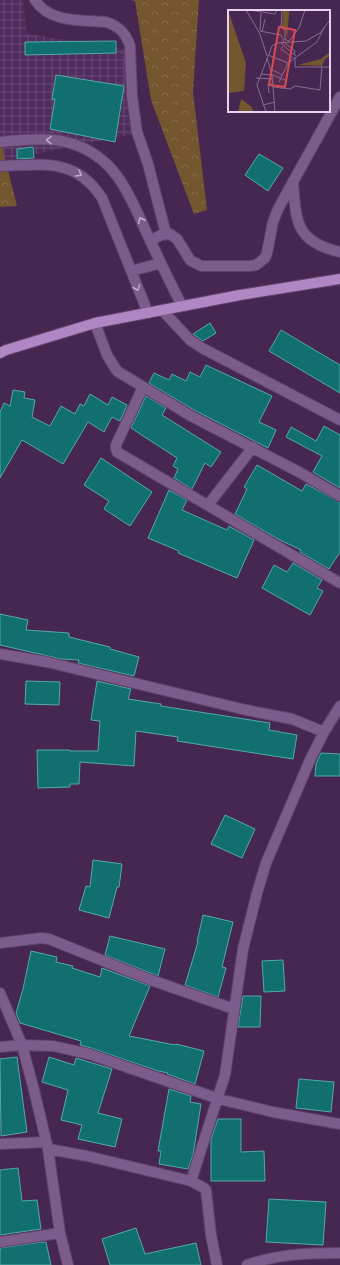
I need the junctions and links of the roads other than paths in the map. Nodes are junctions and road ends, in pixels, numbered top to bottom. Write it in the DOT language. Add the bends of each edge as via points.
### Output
graph roads {
  1 [pos="35,0"];
  2 [pos="340,97"];
  3 [pos="0,142"];
  4 [pos="0,166"];
  5 [pos="293,180"];
  6 [pos="166,234"];
  7 [pos="150,241"];
  8 [pos="340,252"];
  9 [pos="161,263"];
  10 [pos="131,271"];
  11 [pos="340,279"];
  12 [pos="182,306"];
  13 [pos="162,310"];
  14 [pos="148,314"];
  15 [pos="95,323"];
  16 [pos="0,353"];
  17 [pos="143,387"];
  18 [pos="340,420"];
  19 [pos="253,447"];
  20 [pos="340,496"];
  21 [pos="208,505"];
  22 [pos="340,583"];
  23 [pos="0,654"];
  24 [pos="340,706"];
  25 [pos="324,732"];
  26 [pos="2,941"];
  27 [pos="0,952"];
  28 [pos="0,992"];
  29 [pos="234,1009"];
  30 [pos="22,1045"];
  31 [pos="0,1047"];
  32 [pos="219,1099"];
  33 [pos="340,1124"];
  34 [pos="0,1144"];
  35 [pos="47,1146"];
  36 [pos="191,1182"];
  37 [pos="60,1233"];
  38 [pos="0,1242"];
  39 [pos="340,1253"];
  40 [pos="68,1265"];
  41 [pos="217,1265"];
  42 [pos="247,1265"];
  1 -- 6 [label="street" via="43,9 55,16 113,24 128,39 137,132"];
  2 -- 5 [label="street"];
  7 -- 3 [label="street, one-way" via="124,185 107,164 96,156 72,144 46,139"];
  4 -- 10 [label="street, one-way" via="55,165 67,168 87,179 102,198"];
  5 -- 6 [label="street" via="273,222 267,253 256,265 201,266 190,260 174,236"];
  5 -- 8 [label="street" via="296,214 302,231 314,243"];
  6 -- 7 [label="street"];
  7 -- 9 [label="street"];
  9 -- 10 [label="street"];
  9 -- 12 [label="street"];
  10 -- 14 [label="street, one-way"];
  11 -- 12 [label="main road"];
  12 -- 13 [label="main road"];
  13 -- 14 [label="main road"];
  13 -- 18 [label="street" via="190,340 202,348"];
  14 -- 15 [label="main road"];
  15 -- 16 [label="main road"];
  15 -- 17 [label="street" via="107,355 117,371"];
  17 -- 19 [label="street" via="191,416"];
  17 -- 21 [label="street" via="116,445 117,452"];
  19 -- 20 [label="street"];
  19 -- 21 [label="street"];
  21 -- 22 [label="street"];
  23 -- 25 [label="street" via="47,662 276,715"];
  24 -- 25 [label="street"];
  25 -- 29 [label="street" via="266,864 243,949"];
  26 -- 27 [label="street"];
  26 -- 29 [label="street" via="49,939 151,980"];
  28 -- 30 [label="street"];
  29 -- 32 [label="street"];
  30 -- 31 [label="street"];
  30 -- 32 [label="street" via="53,1046 89,1054"];
  30 -- 35 [label="street"];
  32 -- 33 [label="street"];
  32 -- 36 [label="street"];
  34 -- 35 [label="street"];
  35 -- 36 [label="street"];
  35 -- 37 [label="street"];
  36 -- 41 [label="street" via="206,1190"];
  37 -- 38 [label="street"];
  37 -- 40 [label="street"];
  39 -- 42 [label="street" via="297,1254"];
}
